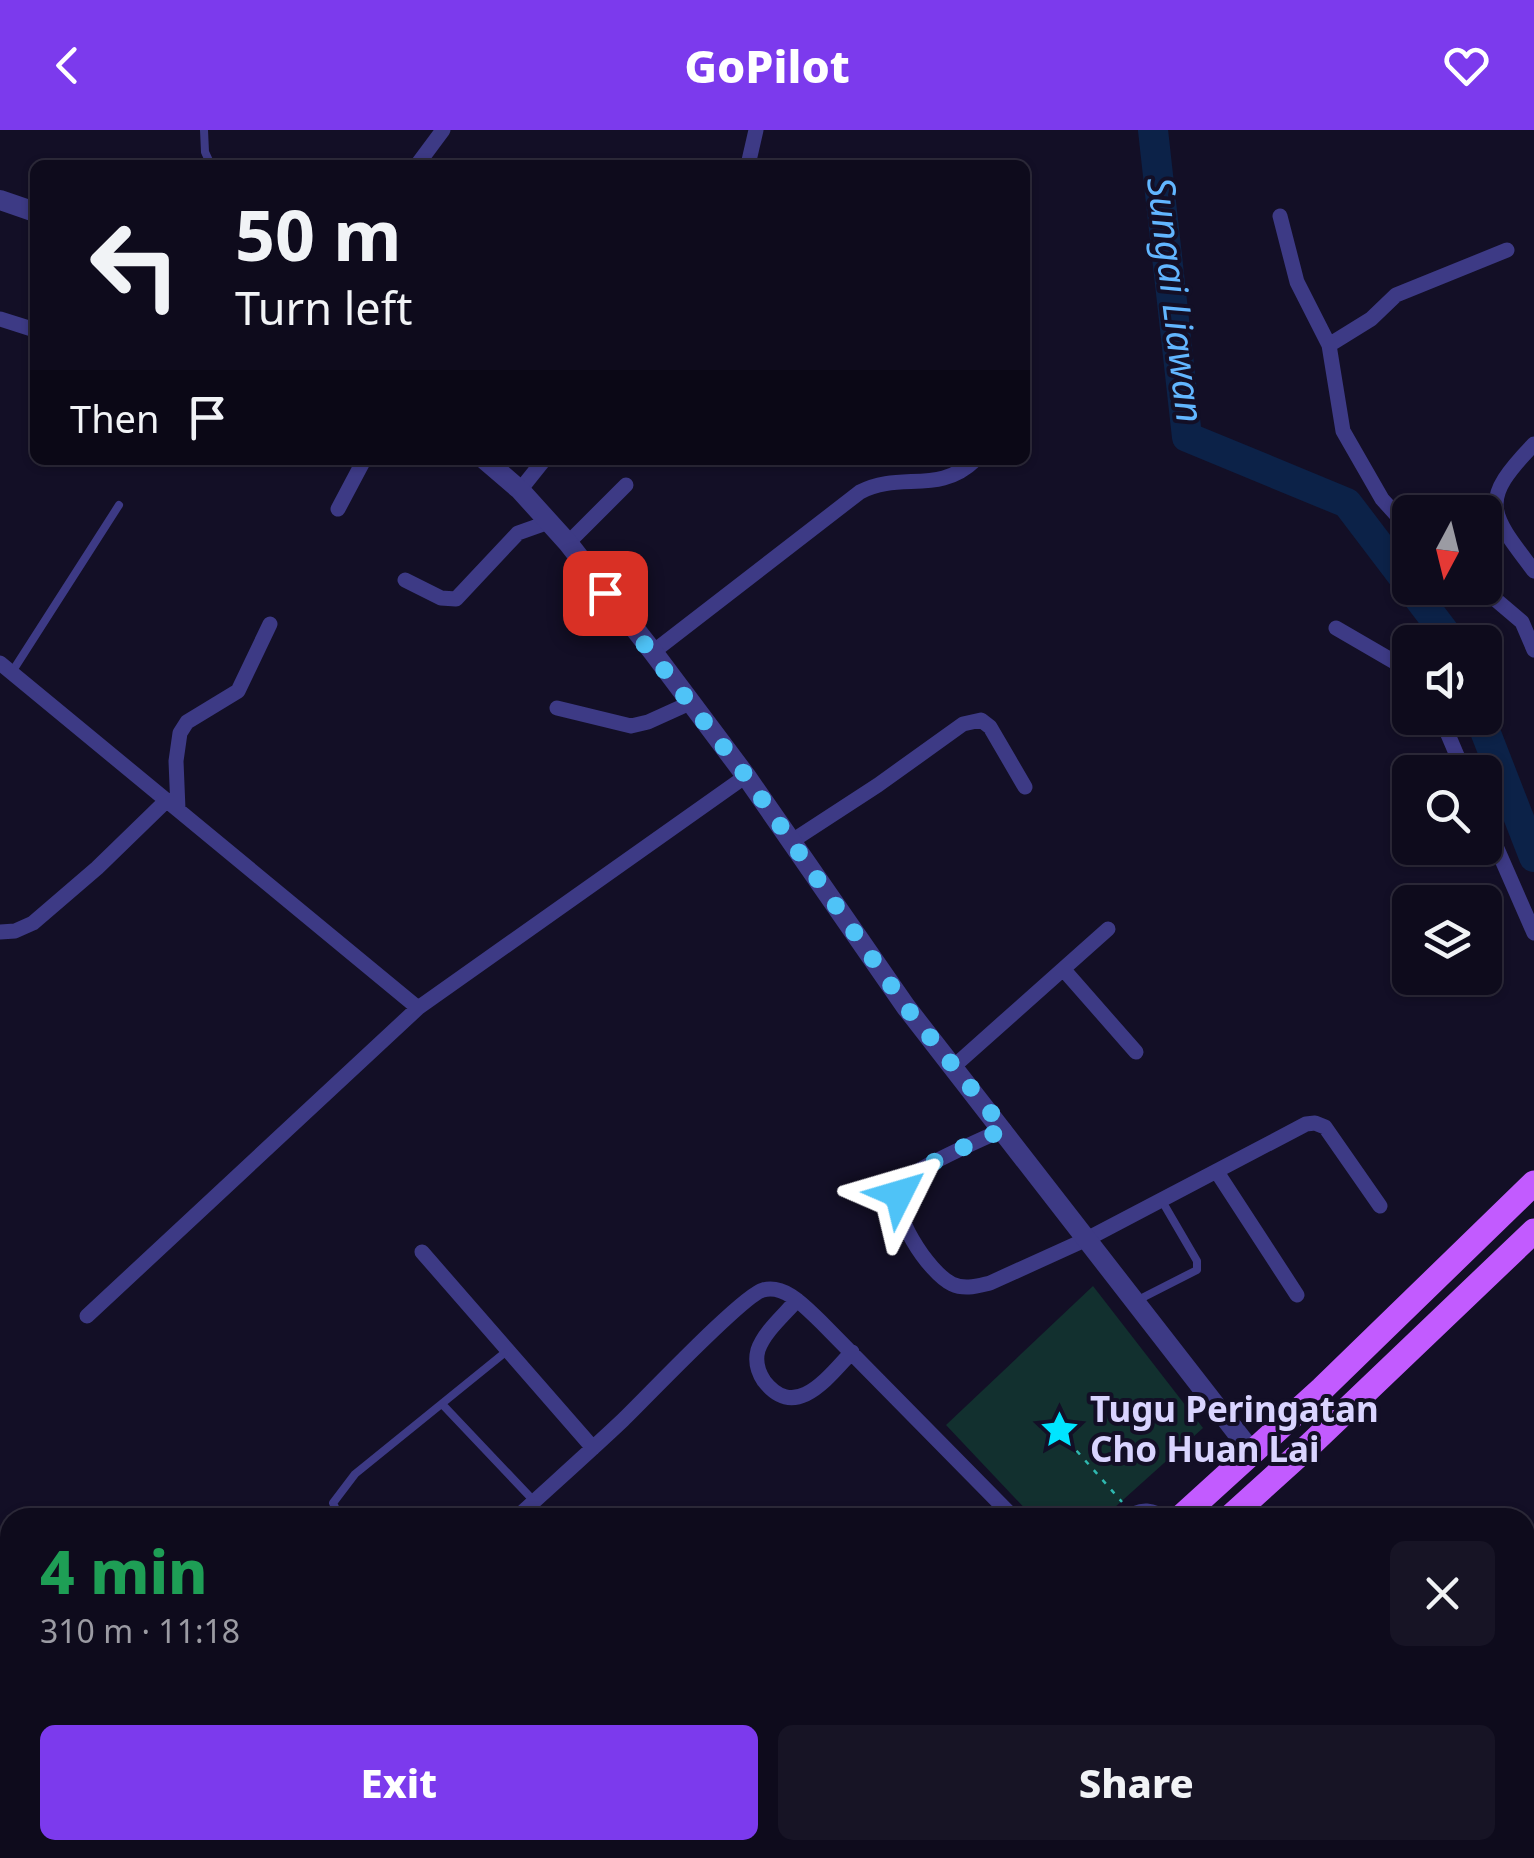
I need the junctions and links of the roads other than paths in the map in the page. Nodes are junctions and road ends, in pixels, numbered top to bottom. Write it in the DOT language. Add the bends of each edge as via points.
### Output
graph roads {
  1 [pos="204,130"];
  2 [pos="444,130"];
  3 [pos="756,130"];
  4 [pos="209,160"];
  5 [pos="421,160"];
  6 [pos="749,160"];
  7 [pos="0,200"];
  8 [pos="30,210"];
  9 [pos="1280,216"];
  10 [pos="1507,250"];
  11 [pos="0,318"];
  12 [pos="30,328"];
  13 [pos="1329,345"];
  14 [pos="1534,444"];
  15 [pos="361,465"];
  16 [pos="491,465"];
  17 [pos="540,465"];
  18 [pos="969,465"];
  19 [pos="626,484"];
  20 [pos="520,490"];
  21 [pos="119,506"];
  22 [pos="338,509"];
  23 [pos="1392,510"];
  24 [pos="549,522"];
  25 [pos="568,544"];
  26 [pos="1534,570"];
  27 [pos="405,580"];
  28 [pos="1502,605"];
  29 [pos="270,624"];
  30 [pos="1336,628"];
  31 [pos="1534,649"];
  32 [pos="653,652"];
  33 [pos="1392,661"];
  34 [pos="6,668"];
  35 [pos="690,703"];
  36 [pos="557,708"];
  37 [pos="746,776"];
  38 [pos="1024,788"];
  39 [pos="172,804"];
  40 [pos="792,841"];
  41 [pos="1502,861"];
  42 [pos="1108,929"];
  43 [pos="0,932"];
  44 [pos="1534,933"];
  45 [pos="1064,970"];
  46 [pos="418,1008"];
  47 [pos="1136,1052"];
  48 [pos="952,1068"];
  49 [pos="1004,1129"];
  50 [pos="1217,1172"];
  51 [pos="1534,1183"];
  52 [pos="1162,1201"];
  53 [pos="1380,1206"];
  54 [pos="1534,1231"];
  55 [pos="1087,1239"];
  56 [pos="422,1252"];
  57 [pos="1296,1295"];
  58 [pos="797,1300"];
  59 [pos="1134,1302"];
  60 [pos="87,1316"];
  61 [pos="508,1350"];
  62 [pos="852,1352"];
  63 [pos="442,1404"];
  64 [pos="593,1448"];
  65 [pos="1251,1452"];
  66 [pos="534,1501"];
  67 [pos="335,1508"];
  68 [pos="527,1508"];
  69 [pos="1004,1508"];
  70 [pos="1187,1508"];
  71 [pos="1240,1508"];
  1 -- 4 [label="lane"];
  2 -- 5 [label="street"];
  3 -- 6 [label="street"];
  7 -- 8 [label="street"];
  9 -- 13 [label="street" via="1297,282"];
  10 -- 13 [label="street" via="1396,296"];
  11 -- 12 [label="street"];
  13 -- 23 [label="street" via="1344,431"];
  14 -- 26 [label="street" via="1504,475 1494,500 1498,518"];
  15 -- 22 [label="street"];
  16 -- 20 [label="street"];
  17 -- 20 [label="street"];
  18 -- 32 [label="street" via="940,481 884,482 860,492"];
  19 -- 25 [label="street"];
  20 -- 24 [label="street"];
  21 -- 34 [label="lane"];
  24 -- 25 [label="street"];
  24 -- 27 [label="street" via="518,533 456,599"];
  25 -- 32 [label="street"];
  28 -- 31 [label="street" via="1522,622"];
  29 -- 39 [label="street" via="238,691 180,733"];
  30 -- 33 [label="street"];
  32 -- 35 [label="street"];
  34 -- 39 [label="street"];
  35 -- 36 [label="street" via="631,726"];
  35 -- 37 [label="street"];
  37 -- 40 [label="street"];
  37 -- 46 [label="street"];
  38 -- 40 [label="street" via="990,727 972,720"];
  39 -- 43 [label="street" via="33,923"];
  39 -- 46 [label="street"];
  40 -- 48 [label="street"];
  41 -- 44 [label="street"];
  42 -- 45 [label="street"];
  45 -- 47 [label="street"];
  45 -- 48 [label="street"];
  46 -- 60 [label="street"];
  48 -- 49 [label="street"];
  49 -- 55 [label="street"];
  49 -- 55 [label="street" via="901,1186 898,1200 926,1262 952,1284 974,1288"];
  50 -- 52 [label="street"];
  50 -- 53 [label="street" via="1315,1123 1325,1127"];
  50 -- 57 [label="street"];
  51 -- 65 [label="main road"];
  52 -- 55 [label="street"];
  52 -- 59 [label="lane" via="1197,1270"];
  54 -- 71 [label="main road"];
  55 -- 59 [label="street"];
  56 -- 61 [label="street"];
  58 -- 62 [label="street"];
  58 -- 62 [label="street" via="758,1350 760,1374 776,1393 790,1398 810,1392"];
  58 -- 64 [label="street" via="779,1290 755,1294"];
  59 -- 65 [label="street"];
  61 -- 63 [label="lane"];
  61 -- 64 [label="street"];
  62 -- 69 [label="street"];
  63 -- 66 [label="lane"];
  63 -- 67 [label="lane" via="354,1474"];
  64 -- 66 [label="street"];
  65 -- 70 [label="main road"];
  66 -- 68 [label="street"];
}
